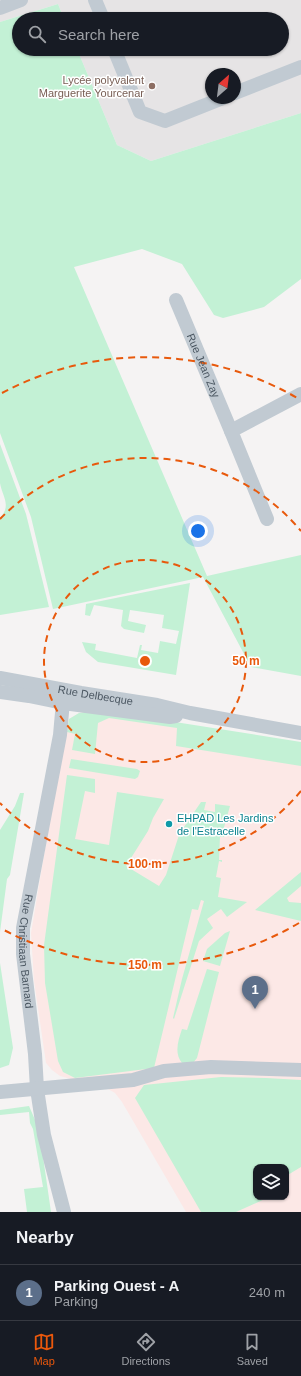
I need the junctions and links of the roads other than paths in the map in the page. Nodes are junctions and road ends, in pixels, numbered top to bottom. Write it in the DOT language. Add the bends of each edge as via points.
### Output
graph roads {
  1 [pos="20,0"];
  2 [pos="95,0"];
  3 [pos="0,8"];
  4 [pos="100,12"];
  5 [pos="117,56"];
  6 [pos="301,67"];
  7 [pos="241,91"];
  8 [pos="207,104"];
  9 [pos="176,300"];
  10 [pos="301,394"];
  11 [pos="231,431"];
  12 [pos="267,519"];
  13 [pos="0,678"];
  14 [pos="0,692"];
  15 [pos="63,696"];
  16 [pos="301,733"];
  17 [pos="301,1070"];
  18 [pos="37,1089"];
  19 [pos="0,1092"];
  20 [pos="64,1212"];
  1 -- 3 [label="street"];
  2 -- 4 [label="street"];
  5 -- 8 [label="street" via="140,112 165,121"];
  6 -- 7 [label="street"];
  9 -- 11 [label="street, Rue Jean Zay"];
  10 -- 11 [label="street"];
  11 -- 12 [label="street, Rue Jean Zay"];
  13 -- 15 [label="street, Rue Delbecque"];
  14 -- 15 [label="street, Rue Delbecque" via="29,696"];
  15 -- 16 [label="street, Rue Delbecque" via="157,705"];
  15 -- 18 [label="street, Rue Christiaan Barnard" via="60,735 23,928 23,954"];
  17 -- 18 [label="street" via="211,1067 164,1071 133,1080"];
  18 -- 19 [label="street"];
  18 -- 20 [label="street, Rue Christiaan Barnard" via="44,1135"];
}
